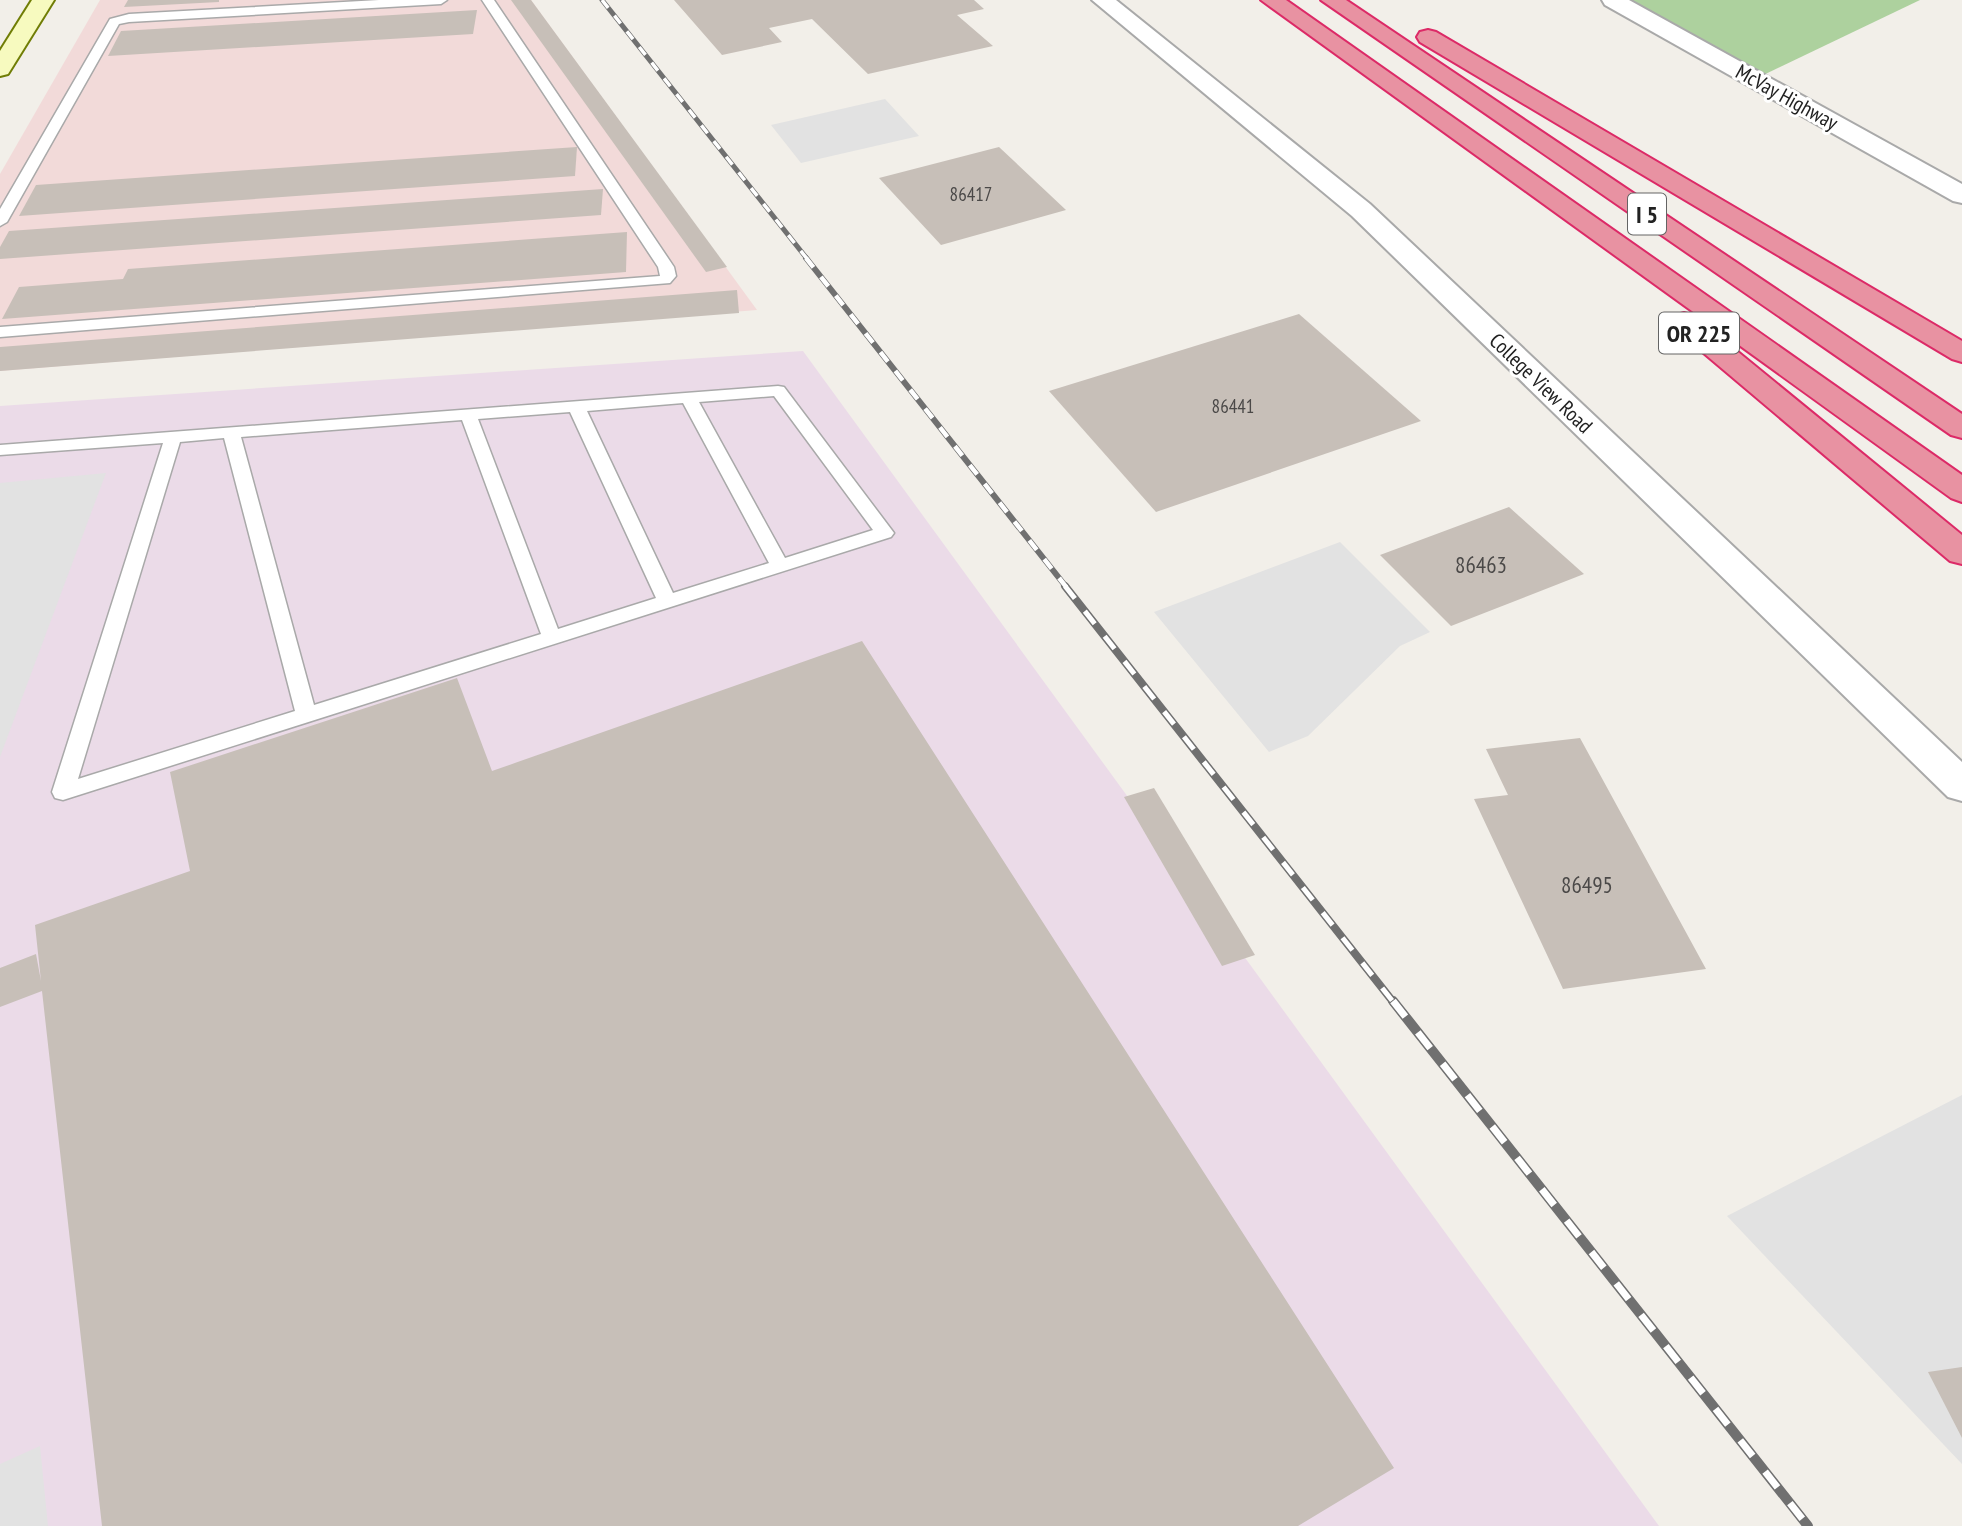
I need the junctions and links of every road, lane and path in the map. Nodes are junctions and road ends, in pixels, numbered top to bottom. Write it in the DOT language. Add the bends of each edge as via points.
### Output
graph roads {
  1 [pos="43,0"];
  2 [pos="441,0"];
  3 [pos="488,0"];
  4 [pos="1103,0"];
  5 [pos="1272,0"];
  6 [pos="1332,0"];
  7 [pos="1366,0"];
  8 [pos="1613,0"];
  9 [pos="0,69"];
  10 [pos="1435,114"];
  11 [pos="1962,195"];
  12 [pos="0,222"];
  13 [pos="0,332"];
  14 [pos="1962,354"];
  15 [pos="689,398"];
  16 [pos="576,406"];
  17 [pos="468,414"];
  18 [pos="1962,428"];
  19 [pos="231,432"];
  20 [pos="173,437"];
  21 [pos="0,450"];
  22 [pos="1962,491"];
  23 [pos="1962,553"];
  24 [pos="780,566"];
  25 [pos="667,601"];
  26 [pos="552,638"];
  27 [pos="306,715"];
  28 [pos="1962,786"];
  1 -- 9 [label="main road"];
  2 -- 12 [label="lane" via="129,18 114,23"];
  3 -- 13 [label="lane" via="666,267 665,280"];
  4 -- 28 [label="street, College View Road" via="1361,211"];
  5 -- 10 [label="highway, I 5"];
  6 -- 18 [label="highway, I 5"];
  7 -- 14 [label="highway"];
  8 -- 11 [label="street, McVay Highway"];
  10 -- 22 [label="highway, I 5"];
  10 -- 23 [label="highway, OR 225"];
  15 -- 16 [label="lane"];
  15 -- 24 [label="lane"];
  15 -- 24 [label="lane" via="778,391 885,533"];
  16 -- 17 [label="lane"];
  16 -- 25 [label="lane"];
  17 -- 19 [label="lane"];
  17 -- 26 [label="lane"];
  19 -- 20 [label="lane"];
  19 -- 27 [label="lane"];
  20 -- 21 [label="lane"];
  20 -- 27 [label="lane" via="63,792"];
  24 -- 25 [label="lane"];
  25 -- 26 [label="lane"];
  26 -- 27 [label="lane"];
}
